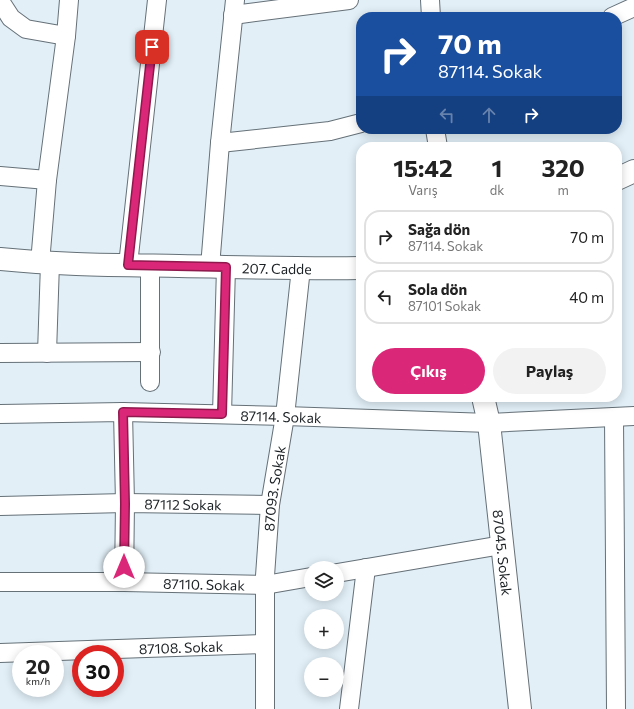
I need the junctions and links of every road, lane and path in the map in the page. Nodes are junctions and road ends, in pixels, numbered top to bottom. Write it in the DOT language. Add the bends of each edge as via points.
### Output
graph roads {
  1 [pos="69,0"];
  2 [pos="157,0"];
  3 [pos="350,0"];
  4 [pos="430,0"];
  5 [pos="0,1"];
  6 [pos="234,7"];
  7 [pos="431,12"];
  8 [pos="66,36"];
  9 [pos="356,124"];
  10 [pos="220,143"];
  11 [pos="634,171"];
  12 [pos="0,176"];
  13 [pos="622,177"];
  14 [pos="47,180"];
  15 [pos="0,259"];
  16 [pos="45,263"];
  17 [pos="128,265"];
  18 [pos="150,266"];
  19 [pos="218,267"];
  20 [pos="301,268"];
  21 [pos="356,268"];
  22 [pos="151,352"];
  23 [pos="0,353"];
  24 [pos="47,353"];
  25 [pos="150,382"];
  26 [pos="484,402"];
  27 [pos="123,412"];
  28 [pos="0,414"];
  29 [pos="222,414"];
  30 [pos="285,416"];
  31 [pos="634,416"];
  32 [pos="614,417"];
  33 [pos="489,423"];
  34 [pos="125,504"];
  35 [pos="270,505"];
  36 [pos="0,506"];
  37 [pos="502,545"];
  38 [pos="366,568"];
  39 [pos="344,572"];
  40 [pos="304,578"];
  41 [pos="0,582"];
  42 [pos="124,582"];
  43 [pos="265,585"];
  44 [pos="265,644"];
  45 [pos="0,653"];
  46 [pos="265,709"];
  47 [pos="349,709"];
  48 [pos="520,709"];
  49 [pos="616,709"];
  1 -- 8 [label="street"];
  2 -- 17 [label="street"];
  3 -- 6 [label="street"];
  4 -- 7 [label="street"];
  5 -- 8 [label="street" via="11,18 26,29"];
  6 -- 10 [label="street"];
  8 -- 14 [label="street"];
  9 -- 10 [label="street" via="330,131"];
  10 -- 19 [label="street"];
  11 -- 13 [label="street"];
  12 -- 14 [label="street"];
  14 -- 16 [label="street"];
  15 -- 16 [label="street, 207. Cadde"];
  16 -- 17 [label="street, 207. Cadde"];
  16 -- 24 [label="street"];
  17 -- 18 [label="street, 207. Cadde"];
  18 -- 19 [label="street, 207. Cadde"];
  18 -- 22 [label="street"];
  19 -- 20 [label="street, 207. Cadde"];
  19 -- 29 [label="street"];
  20 -- 21 [label="street, 207. Cadde"];
  20 -- 30 [label="street, 87093. Sokak"];
  22 -- 24 [label="street"];
  22 -- 25 [label="street"];
  23 -- 24 [label="street"];
  26 -- 33 [label="street, 87045. Sokak"];
  27 -- 28 [label="street, 87114. Sokak"];
  27 -- 29 [label="street, 87114. Sokak"];
  27 -- 34 [label="street"];
  29 -- 30 [label="street, 87114. Sokak"];
  30 -- 33 [label="street, 87114. Sokak"];
  30 -- 35 [label="street, 87093. Sokak"];
  31 -- 32 [label="street, 87114. Sokak"];
  32 -- 33 [label="street, 87114. Sokak"];
  32 -- 49 [label="street"];
  33 -- 37 [label="street, 87045. Sokak"];
  34 -- 35 [label="street, 87112 Sokak"];
  34 -- 36 [label="street, 87112 Sokak"];
  34 -- 42 [label="street"];
  35 -- 43 [label="street, 87093. Sokak"];
  37 -- 38 [label="street"];
  37 -- 48 [label="street, 87045. Sokak"];
  38 -- 39 [label="street"];
  38 -- 47 [label="street"];
  40 -- 43 [label="street, 87110. Sokak"];
  41 -- 42 [label="street, 87110. Sokak"];
  42 -- 43 [label="street, 87110. Sokak"];
  43 -- 44 [label="street, 87093. Sokak"];
  44 -- 45 [label="street, 87108. Sokak"];
  44 -- 46 [label="street, 87093. Sokak"];
}
